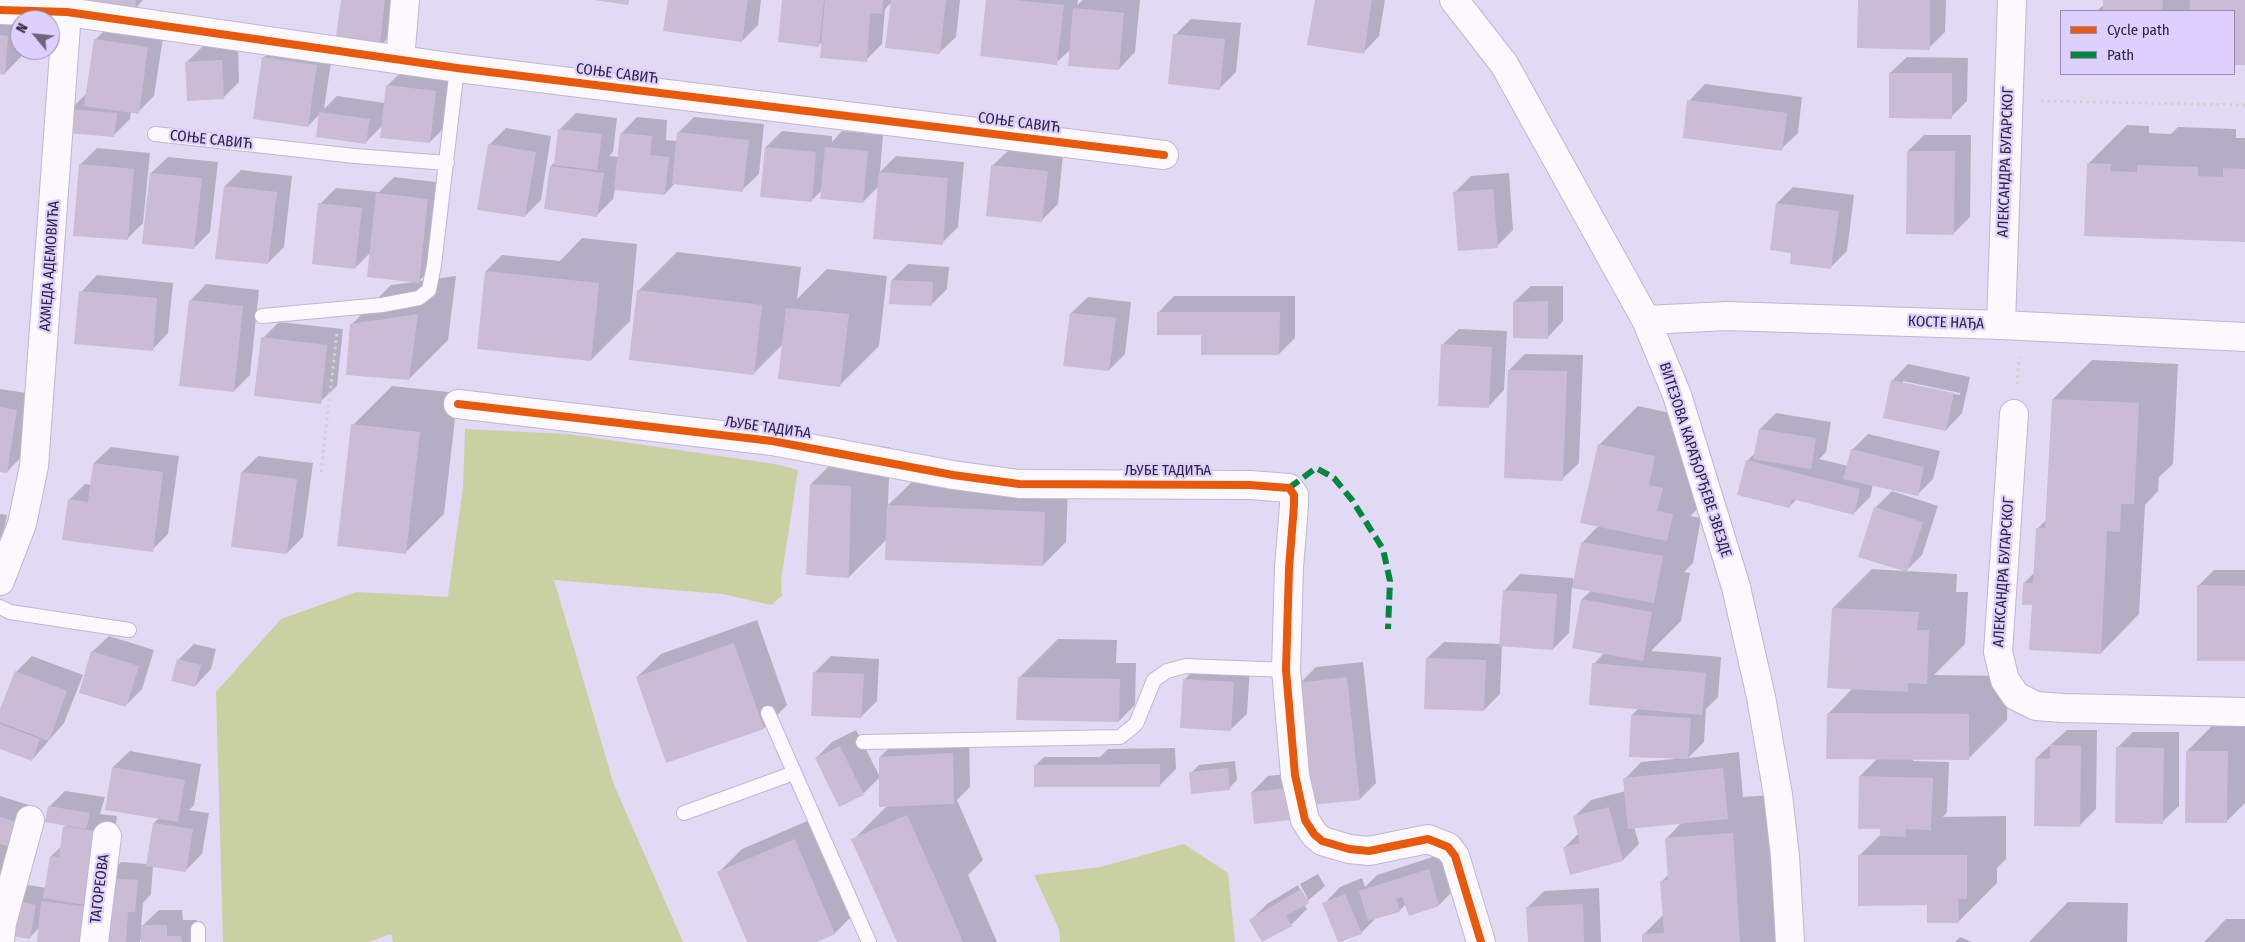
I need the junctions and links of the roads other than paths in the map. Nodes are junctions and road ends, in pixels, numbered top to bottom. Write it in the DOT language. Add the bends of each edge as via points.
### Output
graph roads {
  1 [pos="405,0"];
  2 [pos="1454,0"];
  3 [pos="2012,0"];
  4 [pos="0,10"];
  5 [pos="67,12"];
  6 [pos="400,60"];
  7 [pos="457,68"];
  8 [pos="155,134"];
  9 [pos="1164,154"];
  10 [pos="447,163"];
  11 [pos="262,316"];
  12 [pos="1646,320"];
  13 [pos="2001,325"];
  14 [pos="2245,337"];
  15 [pos="458,404"];
  16 [pos="2014,414"];
  17 [pos="0,582"];
  18 [pos="0,607"];
  19 [pos="130,630"];
  20 [pos="1286,670"];
  21 [pos="2245,712"];
  22 [pos="768,713"];
  23 [pos="863,742"];
  24 [pos="794,773"];
  25 [pos="684,813"];
  26 [pos="30,820"];
  27 [pos="107,836"];
  28 [pos="0,940"];
  29 [pos="94,942"];
  30 [pos="869,942"];
  31 [pos="1481,942"];
  32 [pos="1790,942"];
  1 -- 6 [label="street"];
  2 -- 12 [label="street, ВИТЕЗОВА КАРАЂОРЂЕВЕ ЗВЕЗДЕ" via="1504,64"];
  3 -- 13 [label="street, АЛЕКСАНДРА БУГАРСКОГ"];
  4 -- 5 [label="street"];
  5 -- 6 [label="street, СОЊЕ САВИЋ"];
  5 -- 17 [label="street, АХМЕДА АДЕМОВИЋА" via="43,377 34,466 22,524"];
  6 -- 7 [label="street, СОЊЕ САВИЋ"];
  7 -- 9 [label="street, СОЊЕ САВИЋ"];
  7 -- 10 [label="lane"];
  8 -- 10 [label="lane, СОЊЕ САВИЋ"];
  10 -- 11 [label="lane" via="434,265 428,290 419,298 340,310"];
  12 -- 13 [label="street, КОСТЕ НАЂА" via="1727,316"];
  12 -- 32 [label="street, ВИТЕЗОВА КАРАЂОРЂЕВЕ ЗВЕЗДЕ" via="1677,395 1736,587 1761,697 1778,794"];
  13 -- 14 [label="street, КОСТЕ НАЂА"];
  15 -- 20 [label="street, ЉУБЕ ТАДИЋА" via="772,441 1018,484 1289,488 1294,495 1294,505 1288,568"];
  16 -- 21 [label="street, АЛЕКСАНДРА БУГАРСКОГ" via="1998,652 2005,680 2016,696 2036,706 2063,708"];
  18 -- 19 [label="lane" via="10,612"];
  20 -- 23 [label="lane" via="1186,666 1167,671 1154,680 1136,724 1120,737"];
  20 -- 31 [label="street, ЉУБЕ ТАДИЋА" via="1295,776 1305,820 1314,834 1333,846 1358,851 1428,839 1448,847 1455,856"];
  22 -- 24 [label="lane"];
  24 -- 25 [label="lane"];
  24 -- 30 [label="lane"];
  26 -- 28 [label="street"];
  27 -- 29 [label="street, ТАГОРЕОВА"];
}
